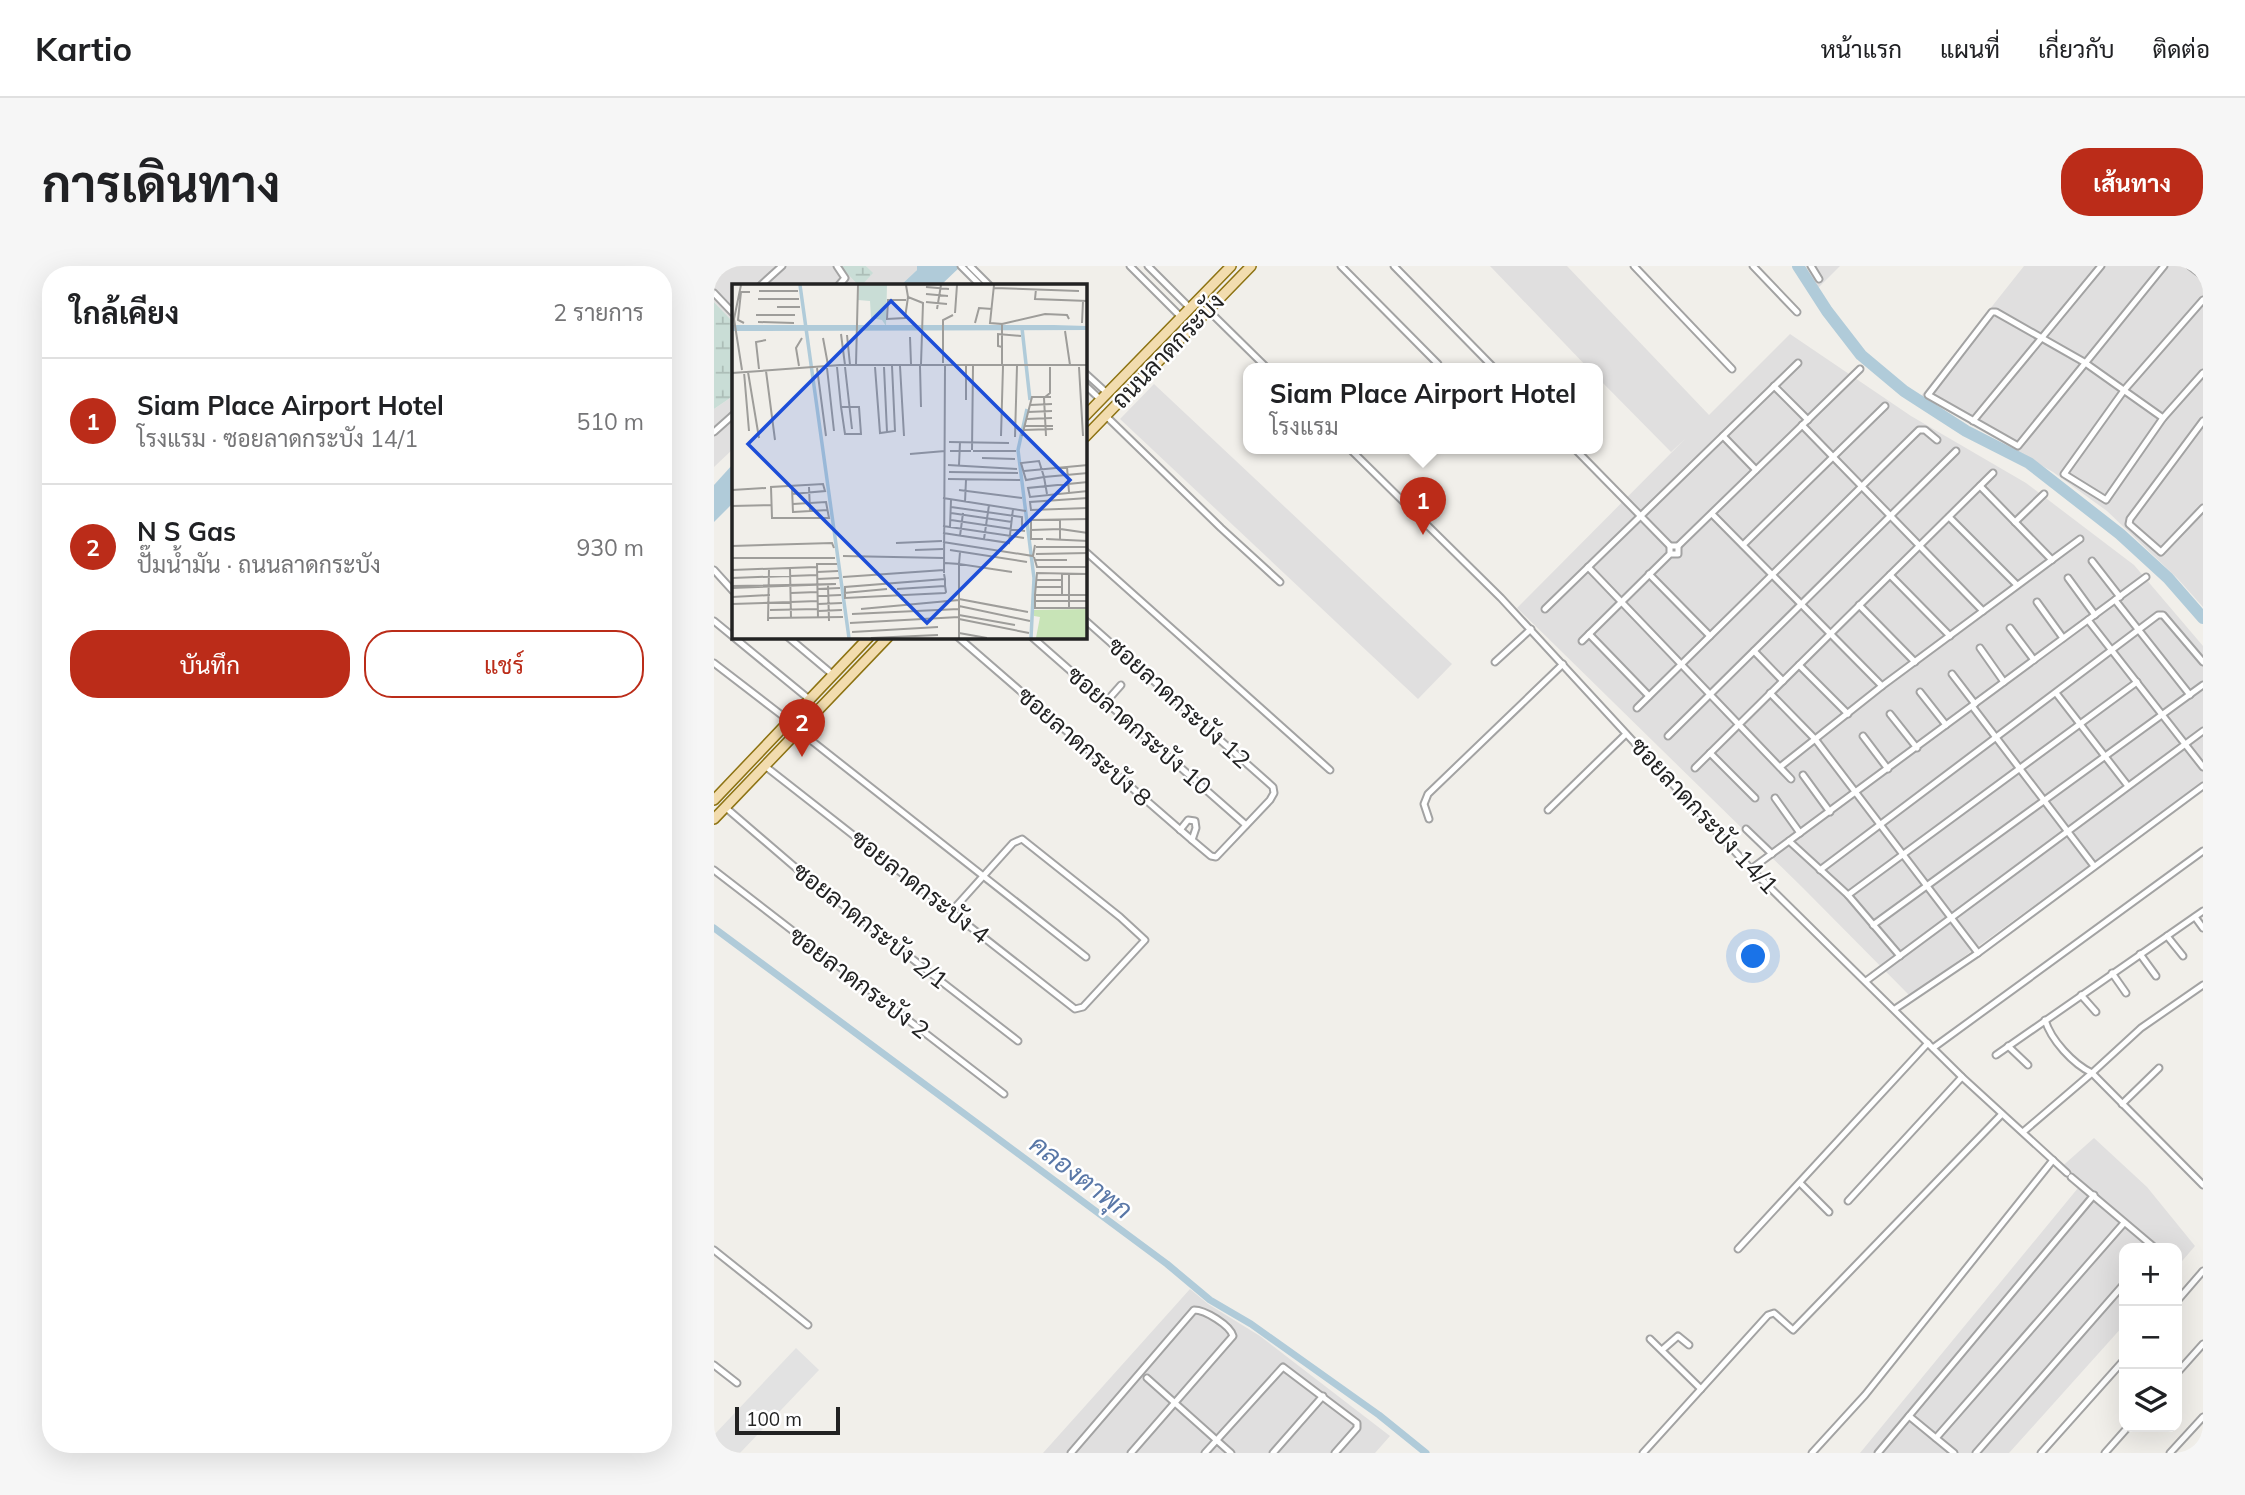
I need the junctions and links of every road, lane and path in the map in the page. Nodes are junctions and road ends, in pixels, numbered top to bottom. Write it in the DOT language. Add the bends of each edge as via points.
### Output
graph roads {
  1 [pos="782,266"];
  2 [pos="837,266"];
  3 [pos="961,266"];
  4 [pos="970,266"];
  5 [pos="1130,266"];
  6 [pos="1148,266"];
  7 [pos="1231,266"];
  8 [pos="1251,266"];
  9 [pos="1341,266"];
  10 [pos="1394,266"];
  11 [pos="1634,266"];
  12 [pos="1753,266"];
  13 [pos="1811,266"];
  14 [pos="2101,266"];
  15 [pos="2164,266"];
  16 [pos="2190,266"];
  17 [pos="2203,276"];
  18 [pos="1819,279"];
  19 [pos="980,282"];
  20 [pos="762,284"];
  21 [pos="840,284"];
  22 [pos="714,293"];
  23 [pos="2203,300"];
  24 [pos="1190,308"];
  25 [pos="1208,310"];
  26 [pos="732,311"];
  27 [pos="1797,313"];
  28 [pos="1181,317"];
  29 [pos="2041,339"];
  30 [pos="2084,362"];
  31 [pos="1262,363"];
  32 [pos="1437,363"];
  33 [pos="1489,363"];
  34 [pos="1798,363"];
  35 [pos="1732,369"];
  36 [pos="1860,369"];
  37 [pos="2203,373"];
  38 [pos="1087,375"];
  39 [pos="1087,386"];
  40 [pos="1774,386"];
  41 [pos="2126,389"];
  42 [pos="1104,396"];
  43 [pos="1885,406"];
  44 [pos="1112,409"];
  45 [pos="1087,414"];
  46 [pos="732,416"];
  47 [pos="2163,418"];
  48 [pos="1808,420"];
  49 [pos="1973,421"];
  50 [pos="2203,421"];
  51 [pos="1802,425"];
  52 [pos="714,432"];
  53 [pos="1087,435"];
  54 [pos="1723,436"];
  55 [pos="1937,440"];
  56 [pos="1956,451"];
  57 [pos="1355,454"];
  58 [pos="1580,454"];
  59 [pos="1833,457"];
  60 [pos="1756,470"];
  61 [pos="1993,473"];
  62 [pos="1862,486"];
  63 [pos="1980,486"];
  64 [pos="2043,494"];
  65 [pos="2203,508"];
  66 [pos="1712,513"];
  67 [pos="1891,516"];
  68 [pos="1949,516"];
  69 [pos="1641,517"];
  70 [pos="2015,522"];
  71 [pos="2080,539"];
  72 [pos="1743,545"];
  73 [pos="1920,545"];
  74 [pos="1670,546"];
  75 [pos="1678,546"];
  76 [pos="1087,553"];
  77 [pos="1670,554"];
  78 [pos="2052,560"];
  79 [pos="2092,561"];
  80 [pos="1588,567"];
  81 [pos="714,570"];
  82 [pos="1649,574"];
  83 [pos="1772,574"];
  84 [pos="1890,575"];
  85 [pos="2146,577"];
  86 [pos="2067,578"];
  87 [pos="1280,582"];
  88 [pos="2017,585"];
  89 [pos="732,590"];
  90 [pos="2117,598"];
  91 [pos="1622,602"];
  92 [pos="2037,602"];
  93 [pos="1801,604"];
  94 [pos="1859,605"];
  95 [pos="1545,609"];
  96 [pos="1983,611"];
  97 [pos="2095,615"];
  98 [pos="2088,620"];
  99 [pos="714,621"];
  100 [pos="1087,622"];
  101 [pos="2010,628"];
  102 [pos="1531,629"];
  103 [pos="2138,631"];
  104 [pos="1589,634"];
  105 [pos="1830,634"];
  106 [pos="732,636"];
  107 [pos="1710,636"];
  108 [pos="1950,636"];
  109 [pos="2063,638"];
  110 [pos="736,639"];
  111 [pos="790,639"];
  112 [pos="867,639"];
  113 [pos="886,639"];
  114 [pos="960,639"];
  115 [pos="1034,639"];
  116 [pos="1582,641"];
  117 [pos="1980,648"];
  118 [pos="1754,651"];
  119 [pos="2112,651"];
  120 [pos="2034,660"];
  121 [pos="1495,662"];
  122 [pos="1915,662"];
  123 [pos="2203,662"];
  124 [pos="714,663"];
  125 [pos="1563,664"];
  126 [pos="1681,664"];
  127 [pos="1798,665"];
  128 [pos="832,674"];
  129 [pos="1952,674"];
  130 [pos="1783,681"];
  131 [pos="2004,682"];
  132 [pos="2137,682"];
  133 [pos="1121,685"];
  134 [pos="2203,685"];
  135 [pos="1882,686"];
  136 [pos="1920,692"];
  137 [pos="1770,693"];
  138 [pos="2056,693"];
  139 [pos="1711,694"];
  140 [pos="2190,695"];
  141 [pos="1649,696"];
  142 [pos="809,699"];
  143 [pos="1106,702"];
  144 [pos="1973,705"];
  145 [pos="1637,708"];
  146 [pos="1848,713"];
  147 [pos="1889,714"];
  148 [pos="2162,716"];
  149 [pos="788,720"];
  150 [pos="1740,724"];
  151 [pos="2080,724"];
  152 [pos="1946,726"];
  153 [pos="798,730"];
  154 [pos="2203,731"];
  155 [pos="1626,734"];
  156 [pos="1668,736"];
  157 [pos="1863,736"];
  158 [pos="1996,738"];
  159 [pos="1815,739"];
  160 [pos="2185,744"];
  161 [pos="1917,748"];
  162 [pos="1710,752"];
  163 [pos="2104,755"];
  164 [pos="765,765"];
  165 [pos="1780,767"];
  166 [pos="2203,767"];
  167 [pos="1695,768"];
  168 [pos="1888,769"];
  169 [pos="2020,769"];
  170 [pos="1330,771"];
  171 [pos="1803,775"];
  172 [pos="1790,779"];
  173 [pos="2128,786"];
  174 [pos="2203,786"];
  175 [pos="717,793"];
  176 [pos="1857,793"];
  177 [pos="1755,798"];
  178 [pos="1775,798"];
  179 [pos="2043,800"];
  180 [pos="725,807"];
  181 [pos="1548,810"];
  182 [pos="1830,812"];
  183 [pos="714,819"];
  184 [pos="1429,819"];
  185 [pos="1246,825"];
  186 [pos="1881,825"];
  187 [pos="1746,829"];
  188 [pos="1180,830"];
  189 [pos="2067,831"];
  190 [pos="1800,833"];
  191 [pos="1192,840"];
  192 [pos="1789,841"];
  193 [pos="2203,851"];
  194 [pos="1772,854"];
  195 [pos="1904,855"];
  196 [pos="2094,866"];
  197 [pos="1751,869"];
  198 [pos="714,870"];
  199 [pos="1820,870"];
  200 [pos="983,877"];
  201 [pos="1927,887"];
  202 [pos="1848,895"];
  203 [pos="2203,911"];
  204 [pos="951,912"];
  205 [pos="2195,917"];
  206 [pos="1952,918"];
  207 [pos="1873,925"];
  208 [pos="2203,928"];
  209 [pos="2167,936"];
  210 [pos="1978,953"];
  211 [pos="2140,954"];
  212 [pos="1900,956"];
  213 [pos="2183,956"];
  214 [pos="1086,957"];
  215 [pos="2112,973"];
  216 [pos="2156,976"];
  217 [pos="1866,981"];
  218 [pos="2203,985"];
  219 [pos="2126,993"];
  220 [pos="2081,995"];
  221 [pos="1895,1009"];
  222 [pos="2095,1012"];
  223 [pos="2045,1020"];
  224 [pos="1018,1041"];
  225 [pos="1931,1045"];
  226 [pos="2008,1046"];
  227 [pos="1996,1055"];
  228 [pos="2028,1065"];
  229 [pos="2159,1068"];
  230 [pos="2092,1073"];
  231 [pos="1962,1077"];
  232 [pos="1004,1094"];
  233 [pos="2122,1104"];
  234 [pos="2002,1114"];
  235 [pos="2023,1132"];
  236 [pos="2053,1160"];
  237 [pos="1800,1183"];
  238 [pos="2203,1185"];
  239 [pos="2094,1195"];
  240 [pos="1848,1201"];
  241 [pos="1829,1212"];
  242 [pos="2124,1223"];
  243 [pos="2149,1243"];
  244 [pos="1738,1249"];
  245 [pos="714,1250"];
  246 [pos="2203,1271"];
  247 [pos="2119,1290"];
  248 [pos="2182,1295"];
  249 [pos="808,1325"];
  250 [pos="1650,1339"];
  251 [pos="2203,1344"];
  252 [pos="1689,1345"];
  253 [pos="1662,1350"];
  254 [pos="714,1365"];
  255 [pos="2119,1366"];
  256 [pos="2181,1369"];
  257 [pos="1147,1378"];
  258 [pos="737,1383"];
  259 [pos="1701,1389"];
  260 [pos="1323,1396"];
  261 [pos="1175,1403"];
  262 [pos="1909,1416"];
  263 [pos="2203,1417"];
  264 [pos="2124,1432"];
  265 [pos="1937,1438"];
  266 [pos="1216,1440"];
  267 [pos="1074,1452"];
  268 [pos="1131,1453"];
  269 [pos="1205,1453"];
  270 [pos="1231,1453"];
  271 [pos="1273,1453"];
  272 [pos="1335,1453"];
  273 [pos="1643,1453"];
  274 [pos="1812,1453"];
  275 [pos="1878,1453"];
  276 [pos="1954,1453"];
  277 [pos="1976,1453"];
  278 [pos="2040,1453"];
  279 [pos="2105,1453"];
  280 [pos="2170,1453"];
  1 -- 20 [label="street"];
  2 -- 21 [label="street" via="845,276"];
  3 -- 19 [label="street"];
  4 -- 19 [label="street"];
  5 -- 28 [label="street"];
  6 -- 24 [label="street"];
  7 -- 24 [label="main road, ถนนลาดกระบัง"];
  8 -- 25 [label="main road, ถนนลาดกระบัง"];
  9 -- 32 [label="street"];
  10 -- 33 [label="street"];
  11 -- 35 [label="street"];
  12 -- 27 [label="street"];
  13 -- 18 [label="street"];
  14 -- 29 [label="street"];
  15 -- 30 [label="street"];
  16 -- 17 [label="street"];
  22 -- 26 [label="street"];
  23 -- 41 [label="street"];
  24 -- 28 [label="main road, ถนนลาดกระบัง"];
  25 -- 31 [label="street"];
  25 -- 44 [label="main road, ถนนลาดกระบัง"];
  28 -- 42 [label="main road, ถนนลาดกระบัง"];
  29 -- 30 [label="street"];
  29 -- 49 [label="street"];
  29 -- 49 [label="street" via="1992,313 1928,395"];
  30 -- 41 [label="street"];
  30 -- 49 [label="street" via="2018,446"];
  34 -- 40 [label="street"];
  36 -- 48 [label="street"];
  37 -- 47 [label="street"];
  38 -- 42 [label="street"];
  39 -- 42 [label="street"];
  40 -- 48 [label="street"];
  40 -- 54 [label="street"];
  41 -- 47 [label="street"];
  41 -- 47 [label="street" via="2064,474 2106,500"];
  42 -- 44 [label="main road"];
  42 -- 45 [label="main road, ถนนลาดกระบัง"];
  43 -- 59 [label="street"];
  44 -- 53 [label="main road, ถนนลาดกระบัง"];
  44 -- 87 [label="street" via="1221,528"];
  46 -- 52 [label="street"];
  48 -- 51 [label="street"];
  50 -- 65 [label="street" via="2129,524 2161,552"];
  51 -- 59 [label="street"];
  51 -- 60 [label="street"];
  54 -- 60 [label="street"];
  54 -- 69 [label="street"];
  55 -- 62 [label="street" via="1919,430"];
  56 -- 67 [label="street"];
  57 -- 102 [label="street, ซอยลาดกระบัง 14/1"];
  58 -- 69 [label="street"];
  59 -- 62 [label="street"];
  59 -- 72 [label="street"];
  60 -- 66 [label="street"];
  61 -- 63 [label="street"];
  62 -- 67 [label="street"];
  62 -- 83 [label="street"];
  63 -- 68 [label="street"];
  63 -- 70 [label="street"];
  64 -- 70 [label="street"];
  66 -- 72 [label="street"];
  66 -- 75 [label="street"];
  67 -- 73 [label="street"];
  67 -- 93 [label="street"];
  68 -- 73 [label="street"];
  68 -- 88 [label="street"];
  69 -- 74 [label="street"];
  69 -- 80 [label="street"];
  70 -- 78 [label="street"];
  71 -- 78 [label="street"];
  72 -- 83 [label="street"];
  73 -- 84 [label="street"];
  73 -- 96 [label="street"];
  74 -- 75 [label="street"];
  74 -- 77 [label="street"];
  75 -- 77 [label="street" via="1678,554"];
  76 -- 170 [label="street"];
  77 -- 82 [label="street"];
  78 -- 88 [label="street"];
  79 -- 90 [label="street"];
  80 -- 91 [label="street"];
  80 -- 95 [label="street"];
  81 -- 89 [label="street"];
  82 -- 91 [label="street"];
  82 -- 107 [label="street"];
  83 -- 93 [label="street"];
  83 -- 107 [label="street"];
  84 -- 94 [label="street"];
  84 -- 108 [label="street"];
  85 -- 90 [label="street"];
  86 -- 97 [label="street"];
  88 -- 96 [label="street"];
  90 -- 97 [label="street"];
  90 -- 103 [label="street"];
  91 -- 104 [label="street"];
  91 -- 126 [label="street"];
  92 -- 109 [label="street"];
  93 -- 105 [label="street"];
  93 -- 118 [label="street"];
  94 -- 105 [label="street"];
  94 -- 122 [label="street"];
  96 -- 108 [label="street"];
  97 -- 98 [label="street"];
  98 -- 109 [label="street"];
  98 -- 119 [label="street"];
  99 -- 106 [label="street"];
  100 -- 185 [label="street, ซอยลาดกระบัง 12" via="1273,787 1274,795"];
  101 -- 120 [label="street"];
  102 -- 121 [label="street"];
  102 -- 125 [label="street, ซอยลาดกระบัง 14/1"];
  103 -- 119 [label="street"];
  103 -- 123 [label="street" via="2163,615"];
  103 -- 140 [label="street"];
  104 -- 116 [label="street"];
  104 -- 141 [label="street"];
  105 -- 127 [label="street"];
  105 -- 135 [label="street"];
  107 -- 126 [label="street"];
  108 -- 122 [label="street"];
  109 -- 120 [label="street"];
  110 -- 142 [label="street"];
  111 -- 128 [label="street"];
  112 -- 128 [label="main road"];
  113 -- 153 [label="main road"];
  114 -- 188 [label="street, ซอยลาดกระบัง 8"];
  115 -- 143 [label="street, ซอยลาดกระบัง 10"];
  117 -- 131 [label="street"];
  118 -- 130 [label="street"];
  118 -- 139 [label="street"];
  119 -- 132 [label="street"];
  119 -- 138 [label="street"];
  120 -- 131 [label="street"];
  122 -- 135 [label="street"];
  124 -- 149 [label="street"];
  125 -- 155 [label="street, ซอยลาดกระบัง 14/1"];
  125 -- 184 [label="street" via="1428,794 1424,804"];
  126 -- 139 [label="street"];
  126 -- 141 [label="street"];
  127 -- 130 [label="street"];
  127 -- 146 [label="street"];
  128 -- 142 [label="main road"];
  129 -- 144 [label="street"];
  130 -- 137 [label="street"];
  131 -- 144 [label="street"];
  132 -- 148 [label="street"];
  132 -- 151 [label="street"];
  133 -- 143 [label="street"];
  134 -- 140 [label="street"];
  135 -- 146 [label="street"];
  136 -- 152 [label="street"];
  137 -- 150 [label="street"];
  137 -- 159 [label="street"];
  138 -- 151 [label="street"];
  138 -- 158 [label="street"];
  139 -- 150 [label="street"];
  139 -- 156 [label="street"];
  140 -- 148 [label="street"];
  141 -- 145 [label="street"];
  142 -- 149 [label="main road"];
  143 -- 185 [label="street, ซอยลาดกระบัง 10"];
  144 -- 152 [label="street"];
  144 -- 158 [label="street"];
  146 -- 159 [label="street"];
  147 -- 161 [label="street"];
  148 -- 160 [label="street"];
  148 -- 163 [label="street"];
  149 -- 175 [label="main road"];
  150 -- 162 [label="street"];
  150 -- 165 [label="street"];
  151 -- 163 [label="street"];
  151 -- 169 [label="street"];
  152 -- 161 [label="street"];
  153 -- 164 [label="main road"];
  153 -- 200 [label="street"];
  154 -- 160 [label="street"];
  155 -- 181 [label="street"];
  155 -- 197 [label="street, ซอยลาดกระบัง 14/1"];
  157 -- 168 [label="street"];
  158 -- 169 [label="street"];
  158 -- 186 [label="street"];
  159 -- 165 [label="street"];
  159 -- 176 [label="street"];
  160 -- 166 [label="street"];
  160 -- 173 [label="street"];
  161 -- 168 [label="street"];
  162 -- 167 [label="street"];
  162 -- 177 [label="street"];
  163 -- 173 [label="street"];
  163 -- 179 [label="street"];
  164 -- 180 [label="main road"];
  164 -- 204 [label="street, ซอยลาดกระบัง 4"];
  165 -- 172 [label="street"];
  168 -- 176 [label="street"];
  169 -- 179 [label="street"];
  169 -- 195 [label="street"];
  171 -- 182 [label="street"];
  173 -- 189 [label="street"];
  174 -- 196 [label="street"];
  176 -- 182 [label="street"];
  176 -- 186 [label="street"];
  178 -- 190 [label="street"];
  179 -- 189 [label="street"];
  179 -- 201 [label="street"];
  180 -- 183 [label="main road"];
  180 -- 224 [label="street, ซอยลาดกระบัง 2/1" via="803,874"];
  182 -- 190 [label="street"];
  185 -- 191 [label="street, ซอยลาดกระบัง 8" via="1218,855 1211,856"];
  186 -- 195 [label="street"];
  186 -- 199 [label="street"];
  187 -- 194 [label="street"];
  188 -- 191 [label="street, ซอยลาดกระบัง 8"];
  188 -- 191 [label="street" via="1188,820 1195,821"];
  189 -- 196 [label="street"];
  189 -- 206 [label="street"];
  190 -- 192 [label="street"];
  192 -- 194 [label="street"];
  192 -- 199 [label="street"];
  193 -- 225 [label="street"];
  194 -- 197 [label="street"];
  195 -- 201 [label="street"];
  195 -- 202 [label="street"];
  196 -- 210 [label="street"];
  197 -- 217 [label="street, ซอยลาดกระบัง 14/1"];
  198 -- 232 [label="street, ซอยลาดกระบัง 2"];
  199 -- 202 [label="street"];
  200 -- 204 [label="street"];
  200 -- 204 [label="street, ซอยลาดกระบัง 4" via="1022,839 1144,937 1143,943 1083,1007 1075,1009"];
  200 -- 214 [label="street"];
  201 -- 206 [label="street"];
  201 -- 207 [label="street"];
  202 -- 207 [label="street"];
  203 -- 205 [label="street"];
  205 -- 208 [label="street"];
  205 -- 209 [label="street"];
  206 -- 210 [label="street"];
  206 -- 212 [label="street"];
  207 -- 212 [label="street"];
  209 -- 211 [label="street"];
  209 -- 213 [label="street"];
  210 -- 221 [label="street"];
  211 -- 215 [label="street"];
  211 -- 216 [label="street"];
  212 -- 217 [label="street"];
  215 -- 219 [label="street"];
  215 -- 220 [label="street"];
  217 -- 221 [label="street, ซอยลาดกระบัง 14/1"];
  218 -- 230 [label="street" via="2141,1028"];
  220 -- 222 [label="street"];
  220 -- 223 [label="street"];
  221 -- 225 [label="street, ซอยลาดกระบัง 14/1"];
  223 -- 226 [label="street"];
  223 -- 230 [label="street" via="2053,1037"];
  225 -- 231 [label="street, ซอยลาดกระบัง 14/1"];
  225 -- 237 [label="street"];
  226 -- 227 [label="street"];
  226 -- 228 [label="street"];
  229 -- 233 [label="street"];
  230 -- 233 [label="street"];
  230 -- 235 [label="street"];
  231 -- 234 [label="street, ซอยลาดกระบัง 14/1"];
  231 -- 240 [label="street"];
  233 -- 238 [label="street"];
  234 -- 235 [label="street, ซอยลาดกระบัง 14/1"];
  234 -- 259 [label="street" via="1793,1330 1771,1312"];
  235 -- 236 [label="street, ซอยลาดกระบัง 14/1"];
  236 -- 239 [label="street, ซอยลาดกระบัง 14/1"];
  236 -- 274 [label="street" via="1865,1395"];
  237 -- 241 [label="street"];
  237 -- 244 [label="street"];
  239 -- 242 [label="street, ซอยลาดกระบัง 14/1"];
  239 -- 262 [label="street"];
  242 -- 243 [label="street, ซอยลาดกระบัง 14/1"];
  242 -- 265 [label="street"];
  245 -- 249 [label="street"];
  246 -- 248 [label="street"];
  247 -- 277 [label="street"];
  250 -- 253 [label="street"];
  251 -- 256 [label="street"];
  252 -- 253 [label="street" via="1678,1336"];
  253 -- 259 [label="street"];
  254 -- 258 [label="street"];
  255 -- 278 [label="street"];
  257 -- 261 [label="street"];
  259 -- 273 [label="street"];
  260 -- 266 [label="street" via="1282,1367"];
  260 -- 271 [label="street"];
  260 -- 272 [label="street" via="1358,1426"];
  261 -- 266 [label="street"];
  261 -- 267 [label="street" via="1233,1336 1230,1329 1200,1310 1194,1310"];
  261 -- 268 [label="street"];
  262 -- 265 [label="street"];
  262 -- 275 [label="street"];
  263 -- 280 [label="street"];
  264 -- 279 [label="street"];
  265 -- 276 [label="street"];
  266 -- 269 [label="street"];
  266 -- 270 [label="street"];
}
